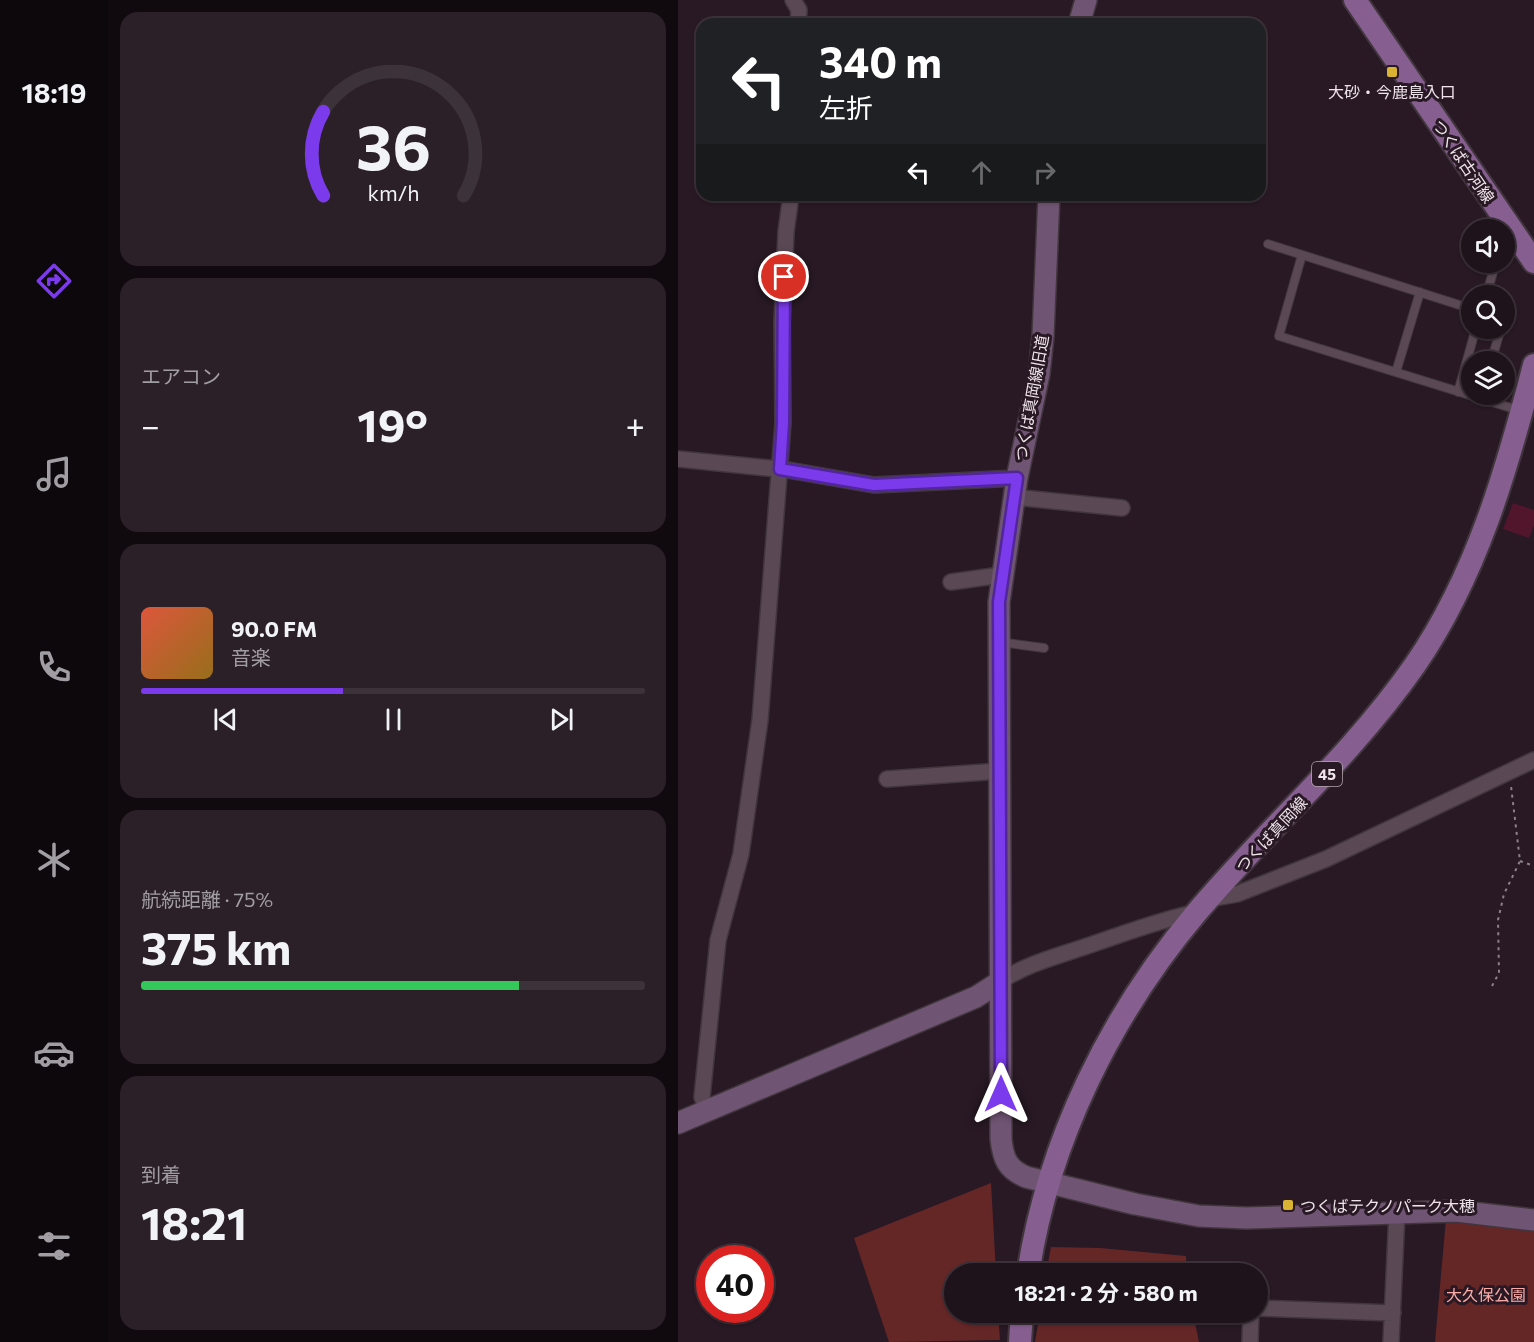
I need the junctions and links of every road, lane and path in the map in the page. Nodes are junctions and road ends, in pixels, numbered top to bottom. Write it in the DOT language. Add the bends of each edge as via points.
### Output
graph roads {
  1 [pos="793,0"];
  2 [pos="1086,0"];
  3 [pos="1355,0"];
  4 [pos="798,18"];
  5 [pos="1081,18"];
  6 [pos="790,201"];
  7 [pos="1049,201"];
  8 [pos="1268,244"];
  9 [pos="1302,255"];
  10 [pos="1534,262"];
  11 [pos="1420,292"];
  12 [pos="1461,305"];
  13 [pos="1534,365"];
  14 [pos="1396,372"];
  15 [pos="1461,386"];
  16 [pos="1458,392"];
  17 [pos="1522,412"];
  18 [pos="678,459"];
  19 [pos="780,469"];
  20 [pos="1016,488"];
  21 [pos="1122,508"];
  22 [pos="1001,575"];
  23 [pos="951,582"];
  24 [pos="999,642"];
  25 [pos="1044,648"];
  26 [pos="1534,760"];
  27 [pos="1000,771"];
  28 [pos="1509,773"];
  29 [pos="887,779"];
  30 [pos="1520,861"];
  31 [pos="1534,866"];
  32 [pos="1203,906"];
  33 [pos="1001,981"];
  34 [pos="1492,986"];
  35 [pos="707,1111"];
  36 [pos="678,1123"];
  37 [pos="1047,1182"];
  38 [pos="1397,1212"];
  39 [pos="1534,1220"];
  40 [pos="1030,1263"];
  41 [pos="1268,1308"];
  42 [pos="1393,1313"];
  43 [pos="1021,1323"];
  44 [pos="1251,1323"];
  45 [pos="1020,1342"];
  46 [pos="1250,1342"];
  47 [pos="1391,1342"];
  1 -- 4 [label="street"];
  2 -- 5 [label="street"];
  3 -- 10 [label="main road, つくば古河線" via="1511,235"];
  6 -- 19 [label="street" via="782,322"];
  7 -- 20 [label="street, つくば真岡線旧道" via="1039,374"];
  8 -- 9 [label="lane"];
  9 -- 11 [label="lane"];
  9 -- 14 [label="lane" via="1279,336"];
  11 -- 12 [label="lane"];
  11 -- 14 [label="lane"];
  13 -- 17 [label="main road, つくば真岡線 / 45"];
  14 -- 16 [label="lane"];
  15 -- 16 [label="lane"];
  16 -- 17 [label="lane"];
  17 -- 32 [label="main road, つくば真岡線 / 45" via="1480,541 1448,609 1417,662 1364,733"];
  18 -- 19 [label="street"];
  19 -- 20 [label="street" via="874,485"];
  19 -- 35 [label="street" via="760,720 741,854 718,940 702,1097"];
  20 -- 21 [label="street"];
  20 -- 22 [label="street, つくば真岡線旧道"];
  22 -- 23 [label="street"];
  22 -- 24 [label="street, つくば真岡線旧道"];
  24 -- 25 [label="lane"];
  24 -- 27 [label="street, つくば真岡線旧道"];
  26 -- 28 [label="street"];
  27 -- 29 [label="street"];
  27 -- 33 [label="street, つくば真岡線旧道"];
  28 -- 30 [label="path"];
  28 -- 32 [label="street" via="1326,859"];
  30 -- 31 [label="path"];
  30 -- 34 [label="path" via="1504,894 1498,920 1499,973"];
  32 -- 33 [label="street" via="1021,969"];
  32 -- 37 [label="main road, つくば真岡線 / 45" via="1164,956 1113,1034 1073,1114"];
  33 -- 35 [label="street" via="976,998"];
  33 -- 37 [label="street, つくば真岡線旧道" via="1002,1154 1014,1172"];
  35 -- 36 [label="street"];
  37 -- 38 [label="street, つくば真岡線旧道" via="1199,1216"];
  37 -- 40 [label="main road, つくば真岡線 / 45"];
  38 -- 39 [label="street, つくば真岡線旧道" via="1456,1211"];
  38 -- 42 [label="street"];
  41 -- 42 [label="street"];
  42 -- 47 [label="street"];
  43 -- 45 [label="main road"];
  44 -- 46 [label="street"];
}
